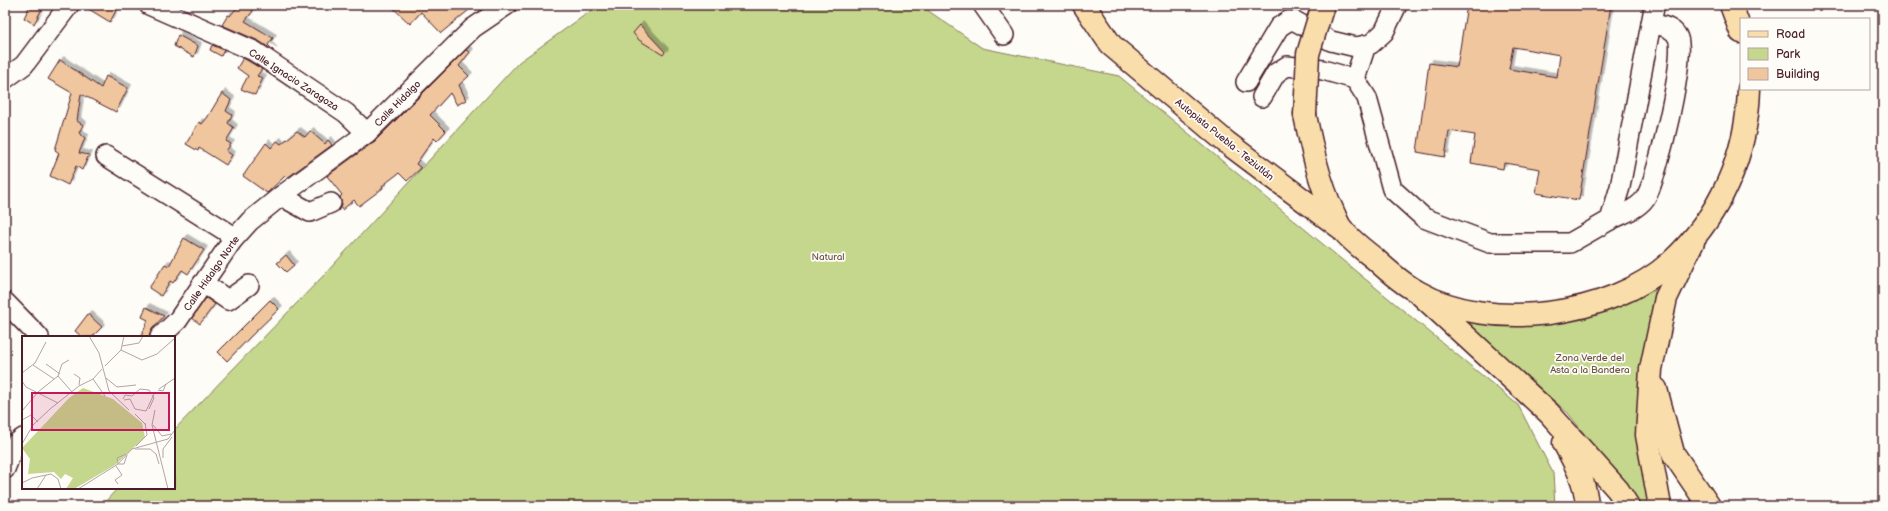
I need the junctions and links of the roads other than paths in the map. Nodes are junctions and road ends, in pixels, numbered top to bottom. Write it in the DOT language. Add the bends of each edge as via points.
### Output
graph roads {
  1 [pos="69,5"];
  2 [pos="149,5"];
  3 [pos="508,5"];
  4 [pos="983,5"];
  5 [pos="1084,5"];
  6 [pos="1323,5"];
  7 [pos="1396,5"];
  8 [pos="1731,5"];
  9 [pos="1654,10"];
  10 [pos="1740,29"];
  11 [pos="1004,35"];
  12 [pos="1366,45"];
  13 [pos="5,79"];
  14 [pos="1356,79"];
  15 [pos="1246,82"];
  16 [pos="1749,90"];
  17 [pos="1262,97"];
  18 [pos="367,133"];
  19 [pos="106,156"];
  20 [pos="281,196"];
  21 [pos="330,203"];
  22 [pos="1610,220"];
  23 [pos="1342,229"];
  24 [pos="1695,238"];
  25 [pos="232,241"];
  26 [pos="202,284"];
  27 [pos="250,285"];
  28 [pos="1419,292"];
  29 [pos="5,302"];
  30 [pos="38,336"];
  31 [pos="161,336"];
  32 [pos="1651,369"];
  33 [pos="1549,413"];
  34 [pos="22,439"];
  35 [pos="5,469"];
  36 [pos="1587,506"];
  37 [pos="1628,506"];
  38 [pos="1660,506"];
  39 [pos="1709,506"];
  1 -- 13 [label="street" via="24,65"];
  2 -- 18 [label="street, Calle Ignacio Zaragoza" via="254,51 346,113"];
  3 -- 18 [label="street, Calle Hidalgo" via="473,28"];
  4 -- 11 [label="street"];
  5 -- 23 [label="main road, Autopista Puebla - Teziutlán" via="1111,45 1226,142"];
  6 -- 23 [label="main road, Autopista Puebla - Teziutlán, bridge" via="1308,54 1305,115 1326,198"];
  7 -- 12 [label="street" via="1384,32 1371,44"];
  8 -- 10 [label="main road"];
  9 -- 22 [label="street" via="1620,187"];
  9 -- 22 [label="street" via="1679,39 1678,72 1660,157 1647,196 1634,208"];
  12 -- 14 [label="street"];
  12 -- 15 [label="street" via="1356,47 1331,41 1295,20 1288,21 1280,27"];
  14 -- 17 [label="street" via="1323,70 1287,66 1276,73"];
  14 -- 22 [label="street" via="1367,98 1392,189 1424,218 1490,243 1570,243"];
  16 -- 24 [label="main road, Autopista Puebla - Teziutlán" via="1749,109 1738,161 1715,211"];
  18 -- 20 [label="street, Calle Hidalgo"];
  19 -- 25 [label="street" via="228,232"];
  20 -- 21 [label="street" via="310,212"];
  20 -- 25 [label="street, Calle Hidalgo Norte" via="250,221"];
  23 -- 28 [label="main road, Autopista Puebla - Teziutlán" via="1384,267"];
  24 -- 28 [label="main road, Autopista Puebla - Teziutlán" via="1670,263 1632,288 1570,310 1541,315 1476,311 1453,306"];
  24 -- 32 [label="main road" via="1666,298"];
  25 -- 26 [label="street, Calle Hidalgo Norte"];
  26 -- 27 [label="street" via="228,300"];
  26 -- 31 [label="street, Calle Hidalgo Norte" via="178,320"];
  28 -- 33 [label="main road"];
  29 -- 30 [label="street"];
  32 -- 38 [label="main road" via="1647,435"];
  32 -- 39 [label="main road" via="1673,453"];
  33 -- 36 [label="main road" via="1579,471"];
  33 -- 37 [label="main road" via="1618,490"];
  34 -- 35 [label="street" via="15,444"];
}
